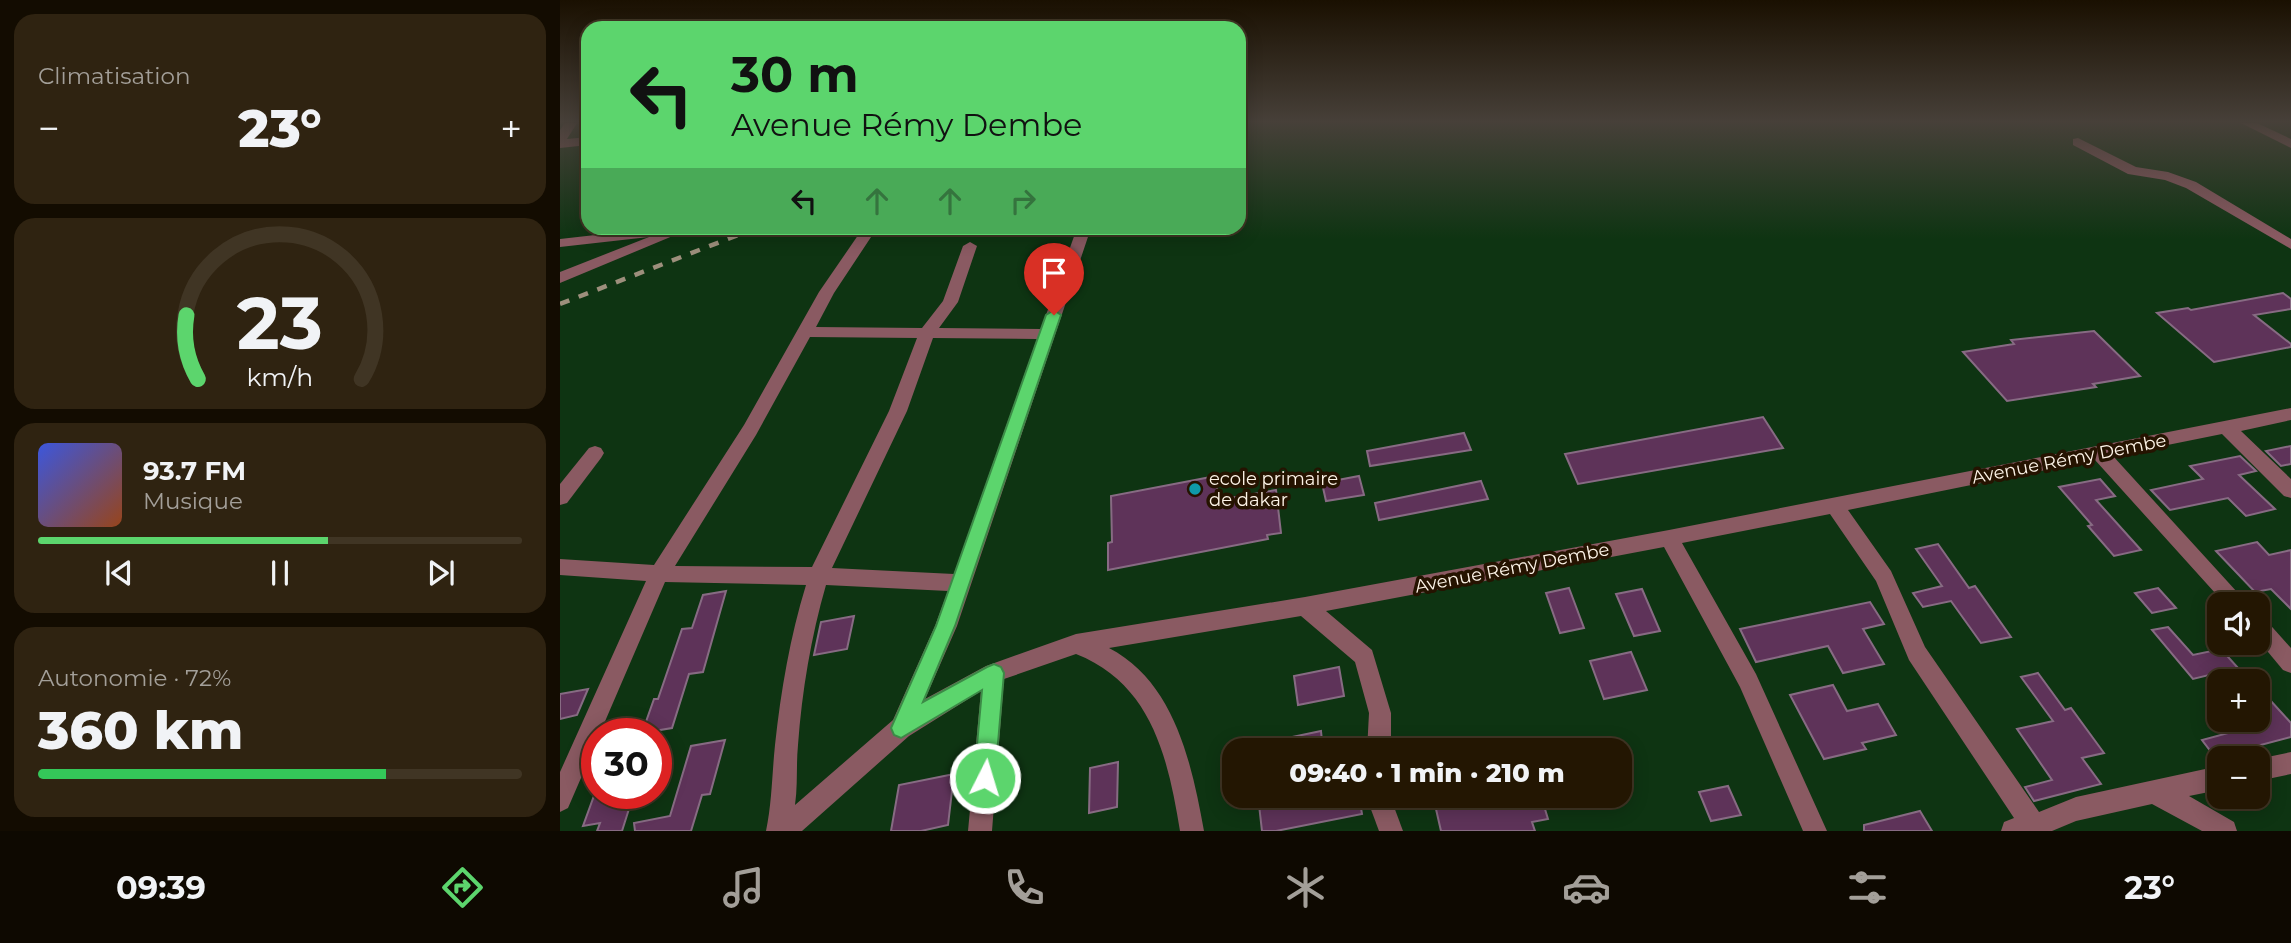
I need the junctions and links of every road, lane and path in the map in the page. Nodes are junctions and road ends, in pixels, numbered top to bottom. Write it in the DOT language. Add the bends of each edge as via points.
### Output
graph roads {
  1 [pos="2115,162"];
  2 [pos="599,235"];
  3 [pos="608,235"];
  4 [pos="668,235"];
  5 [pos="865,235"];
  6 [pos="1082,235"];
  7 [pos="560,243"];
  8 [pos="2291,245"];
  9 [pos="970,246"];
  10 [pos="600,262"];
  11 [pos="560,278"];
  12 [pos="928,331"];
  13 [pos="806,332"];
  14 [pos="1048,334"];
  15 [pos="2291,414"];
  16 [pos="2226,428"];
  17 [pos="595,453"];
  18 [pos="2099,453"];
  19 [pos="2291,491"];
  20 [pos="560,498"];
  21 [pos="1835,506"];
  22 [pos="1669,538"];
  23 [pos="560,567"];
  24 [pos="660,573"];
  25 [pos="819,576"];
  26 [pos="960,583"];
  27 [pos="2227,592"];
  28 [pos="1305,606"];
  29 [pos="2270,639"];
  30 [pos="1076,644"];
  31 [pos="2291,663"];
  32 [pos="994,673"];
  33 [pos="901,728"];
  34 [pos="1381,738"];
  35 [pos="2291,763"];
  36 [pos="2270,767"];
  37 [pos="2207,781"];
  38 [pos="2152,792"];
  39 [pos="560,800"];
  40 [pos="1382,808"];
  41 [pos="2028,830"];
  42 [pos="778,831"];
  43 [pos="784,831"];
  44 [pos="980,831"];
  45 [pos="1192,831"];
  46 [pos="1391,831"];
  47 [pos="1815,831"];
  48 [pos="2225,831"];
  1 -- 8 [label="street" via="2133,171 2192,185"];
  2 -- 7 [label="street"];
  3 -- 10 [label="street" via="599,251"];
  4 -- 10 [label="street"];
  5 -- 13 [label="street"];
  6 -- 14 [label="street"];
  9 -- 12 [label="street" via="950,302"];
  10 -- 11 [label="street"];
  12 -- 13 [label="street"];
  12 -- 14 [label="street"];
  12 -- 25 [label="street" via="898,411"];
  13 -- 24 [label="street"];
  14 -- 26 [label="street"];
  15 -- 16 [label="street, Avenue Rémy Dembe"];
  16 -- 18 [label="street, Avenue Rémy Dembe"];
  16 -- 19 [label="street"];
  17 -- 20 [label="street"];
  18 -- 21 [label="street, Avenue Rémy Dembe"];
  18 -- 27 [label="street"];
  21 -- 22 [label="street, Avenue Rémy Dembe"];
  21 -- 41 [label="street" via="1884,577 1917,653"];
  22 -- 28 [label="street, Avenue Rémy Dembe"];
  22 -- 47 [label="street" via="1748,681"];
  23 -- 24 [label="street"];
  24 -- 25 [label="street"];
  24 -- 39 [label="street"];
  25 -- 26 [label="street"];
  25 -- 42 [label="street" via="794,681"];
  26 -- 33 [label="street"];
  28 -- 30 [label="street, Avenue Rémy Dembe"];
  28 -- 34 [label="street" via="1364,657 1380,713"];
  29 -- 31 [label="street"];
  30 -- 32 [label="street, Avenue Rémy Dembe"];
  30 -- 45 [label="street" via="1122,669 1154,704 1168,727"];
  32 -- 33 [label="street, Avenue Rémy Dembe"];
  32 -- 44 [label="street"];
  33 -- 43 [label="street, Avenue Rémy Dembe"];
  35 -- 36 [label="street"];
  37 -- 38 [label="street"];
  38 -- 41 [label="street" via="2076,809"];
  38 -- 48 [label="street"];
  40 -- 46 [label="street"];
}
